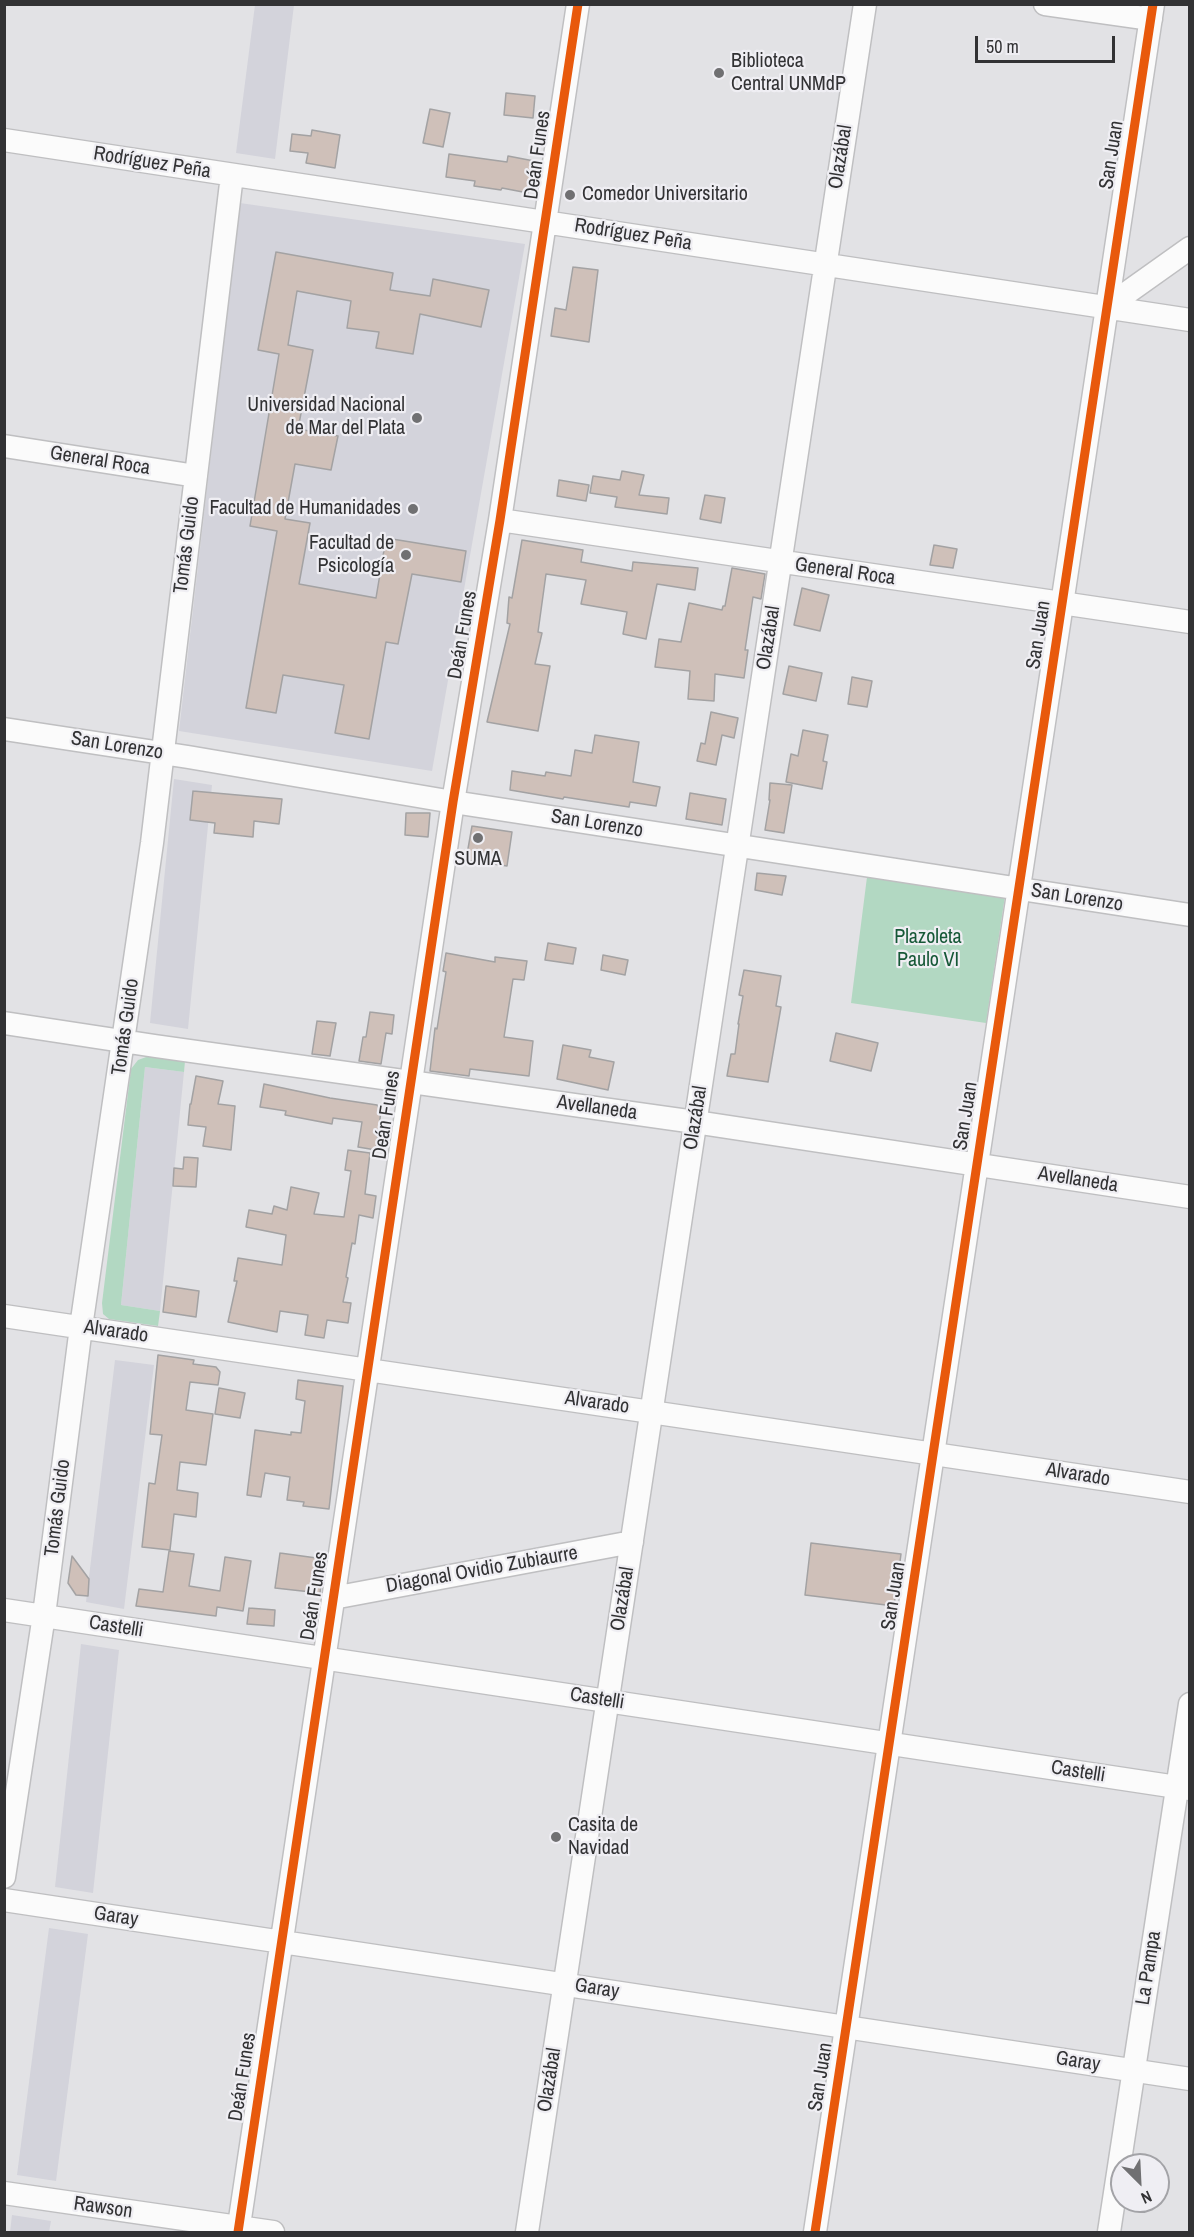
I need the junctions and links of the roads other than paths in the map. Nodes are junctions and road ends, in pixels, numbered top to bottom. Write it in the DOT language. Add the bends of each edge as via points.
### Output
graph roads {
  1 [pos="578,4"];
  2 [pos="864,4"];
  3 [pos="1045,4"];
  4 [pos="1152,12"];
  5 [pos="4,140"];
  6 [pos="232,176"];
  7 [pos="547,223"];
  8 [pos="1190,248"];
  9 [pos="825,264"];
  10 [pos="1107,307"];
  11 [pos="1190,320"];
  12 [pos="4,446"];
  13 [pos="196,476"];
  14 [pos="500,520"];
  15 [pos="781,562"];
  16 [pos="1062,603"];
  17 [pos="1190,622"];
  18 [pos="4,729"];
  19 [pos="162,753"];
  20 [pos="453,802"];
  21 [pos="737,846"];
  22 [pos="1019,889"];
  23 [pos="1190,915"];
  24 [pos="4,1023"];
  25 [pos="124,1042"];
  26 [pos="411,1082"];
  27 [pos="695,1122"];
  28 [pos="977,1164"];
  29 [pos="1190,1197"];
  30 [pos="4,1316"];
  31 [pos="81,1327"];
  32 [pos="368,1369"];
  33 [pos="651,1411"];
  34 [pos="934,1453"];
  35 [pos="1190,1492"];
  36 [pos="632,1542"];
  37 [pos="333,1598"];
  38 [pos="4,1610"];
  39 [pos="44,1616"];
  40 [pos="324,1658"];
  41 [pos="608,1701"];
  42 [pos="1190,1704"];
  43 [pos="890,1744"];
  44 [pos="1183,1788"];
  45 [pos="4,1877"];
  46 [pos="4,1900"];
  47 [pos="282,1942"];
  48 [pos="565,1984"];
  49 [pos="847,2027"];
  50 [pos="1134,2070"];
  51 [pos="1190,2079"];
  52 [pos="4,2193"];
  53 [pos="239,2230"];
  54 [pos="273,2232"];
  55 [pos="527,2232"];
  56 [pos="815,2232"];
  57 [pos="1109,2232"];
  1 -- 7 [label="street, Deán Funes"];
  2 -- 9 [label="street, Olazábal"];
  3 -- 4 [label="street"];
  4 -- 10 [label="street, San Juan"];
  5 -- 6 [label="street, Rodríguez Peña"];
  6 -- 7 [label="street, Rodríguez Peña"];
  6 -- 13 [label="street, Tomás Guido"];
  7 -- 9 [label="street, Rodríguez Peña"];
  7 -- 14 [label="street, Deán Funes"];
  8 -- 10 [label="street"];
  9 -- 10 [label="street, Rodríguez Peña"];
  9 -- 15 [label="street, Olazábal"];
  10 -- 11 [label="street, Rodríguez Peña"];
  10 -- 16 [label="street, San Juan"];
  12 -- 13 [label="street, General Roca"];
  13 -- 19 [label="street, Tomás Guido"];
  14 -- 15 [label="street, General Roca"];
  14 -- 20 [label="street, Deán Funes"];
  15 -- 16 [label="street, General Roca"];
  15 -- 21 [label="street, Olazábal"];
  16 -- 17 [label="street, General Roca"];
  16 -- 22 [label="street, San Juan"];
  18 -- 19 [label="street, San Lorenzo"];
  19 -- 20 [label="street, San Lorenzo"];
  19 -- 25 [label="street, Tomás Guido"];
  20 -- 21 [label="street, San Lorenzo"];
  20 -- 26 [label="street, Deán Funes"];
  21 -- 22 [label="street, San Lorenzo"];
  21 -- 27 [label="street, Olazábal"];
  22 -- 23 [label="street, San Lorenzo"];
  22 -- 28 [label="street, San Juan"];
  24 -- 25 [label="street, Avellaneda"];
  25 -- 26 [label="street, Avellaneda"];
  25 -- 31 [label="street, Tomás Guido"];
  26 -- 27 [label="street, Avellaneda"];
  26 -- 32 [label="street, Deán Funes"];
  27 -- 28 [label="street, Avellaneda"];
  27 -- 33 [label="street, Olazábal"];
  28 -- 29 [label="street, Avellaneda"];
  28 -- 34 [label="street, San Juan"];
  30 -- 31 [label="street, Alvarado"];
  31 -- 32 [label="street, Alvarado"];
  31 -- 39 [label="street, Tomás Guido"];
  32 -- 33 [label="street, Alvarado"];
  32 -- 37 [label="street, Deán Funes"];
  33 -- 34 [label="street, Alvarado"];
  33 -- 36 [label="street, Olazábal"];
  34 -- 35 [label="street, Alvarado"];
  34 -- 43 [label="street, San Juan"];
  36 -- 37 [label="street, Diagonal Ovidio Zubiaurre"];
  36 -- 41 [label="street, Olazábal"];
  37 -- 40 [label="street, Deán Funes"];
  38 -- 39 [label="street, Castelli"];
  39 -- 40 [label="street, Castelli"];
  39 -- 45 [label="street, Tomás Guido"];
  40 -- 41 [label="street, Castelli"];
  40 -- 47 [label="street, Deán Funes"];
  41 -- 43 [label="street, Castelli"];
  41 -- 48 [label="street, Olazábal"];
  42 -- 44 [label="street, La Pampa"];
  43 -- 44 [label="street, Castelli"];
  43 -- 49 [label="street, San Juan"];
  44 -- 50 [label="street, La Pampa"];
  46 -- 47 [label="street, Garay"];
  47 -- 48 [label="street, Garay"];
  47 -- 53 [label="street, Deán Funes"];
  48 -- 49 [label="street, Garay"];
  48 -- 55 [label="street, Olazábal"];
  49 -- 50 [label="street, Garay"];
  49 -- 56 [label="street, San Juan"];
  50 -- 51 [label="street, Garay"];
  50 -- 57 [label="street, La Pampa"];
  52 -- 53 [label="street, Rawson"];
  53 -- 54 [label="street, Rawson"];
}
